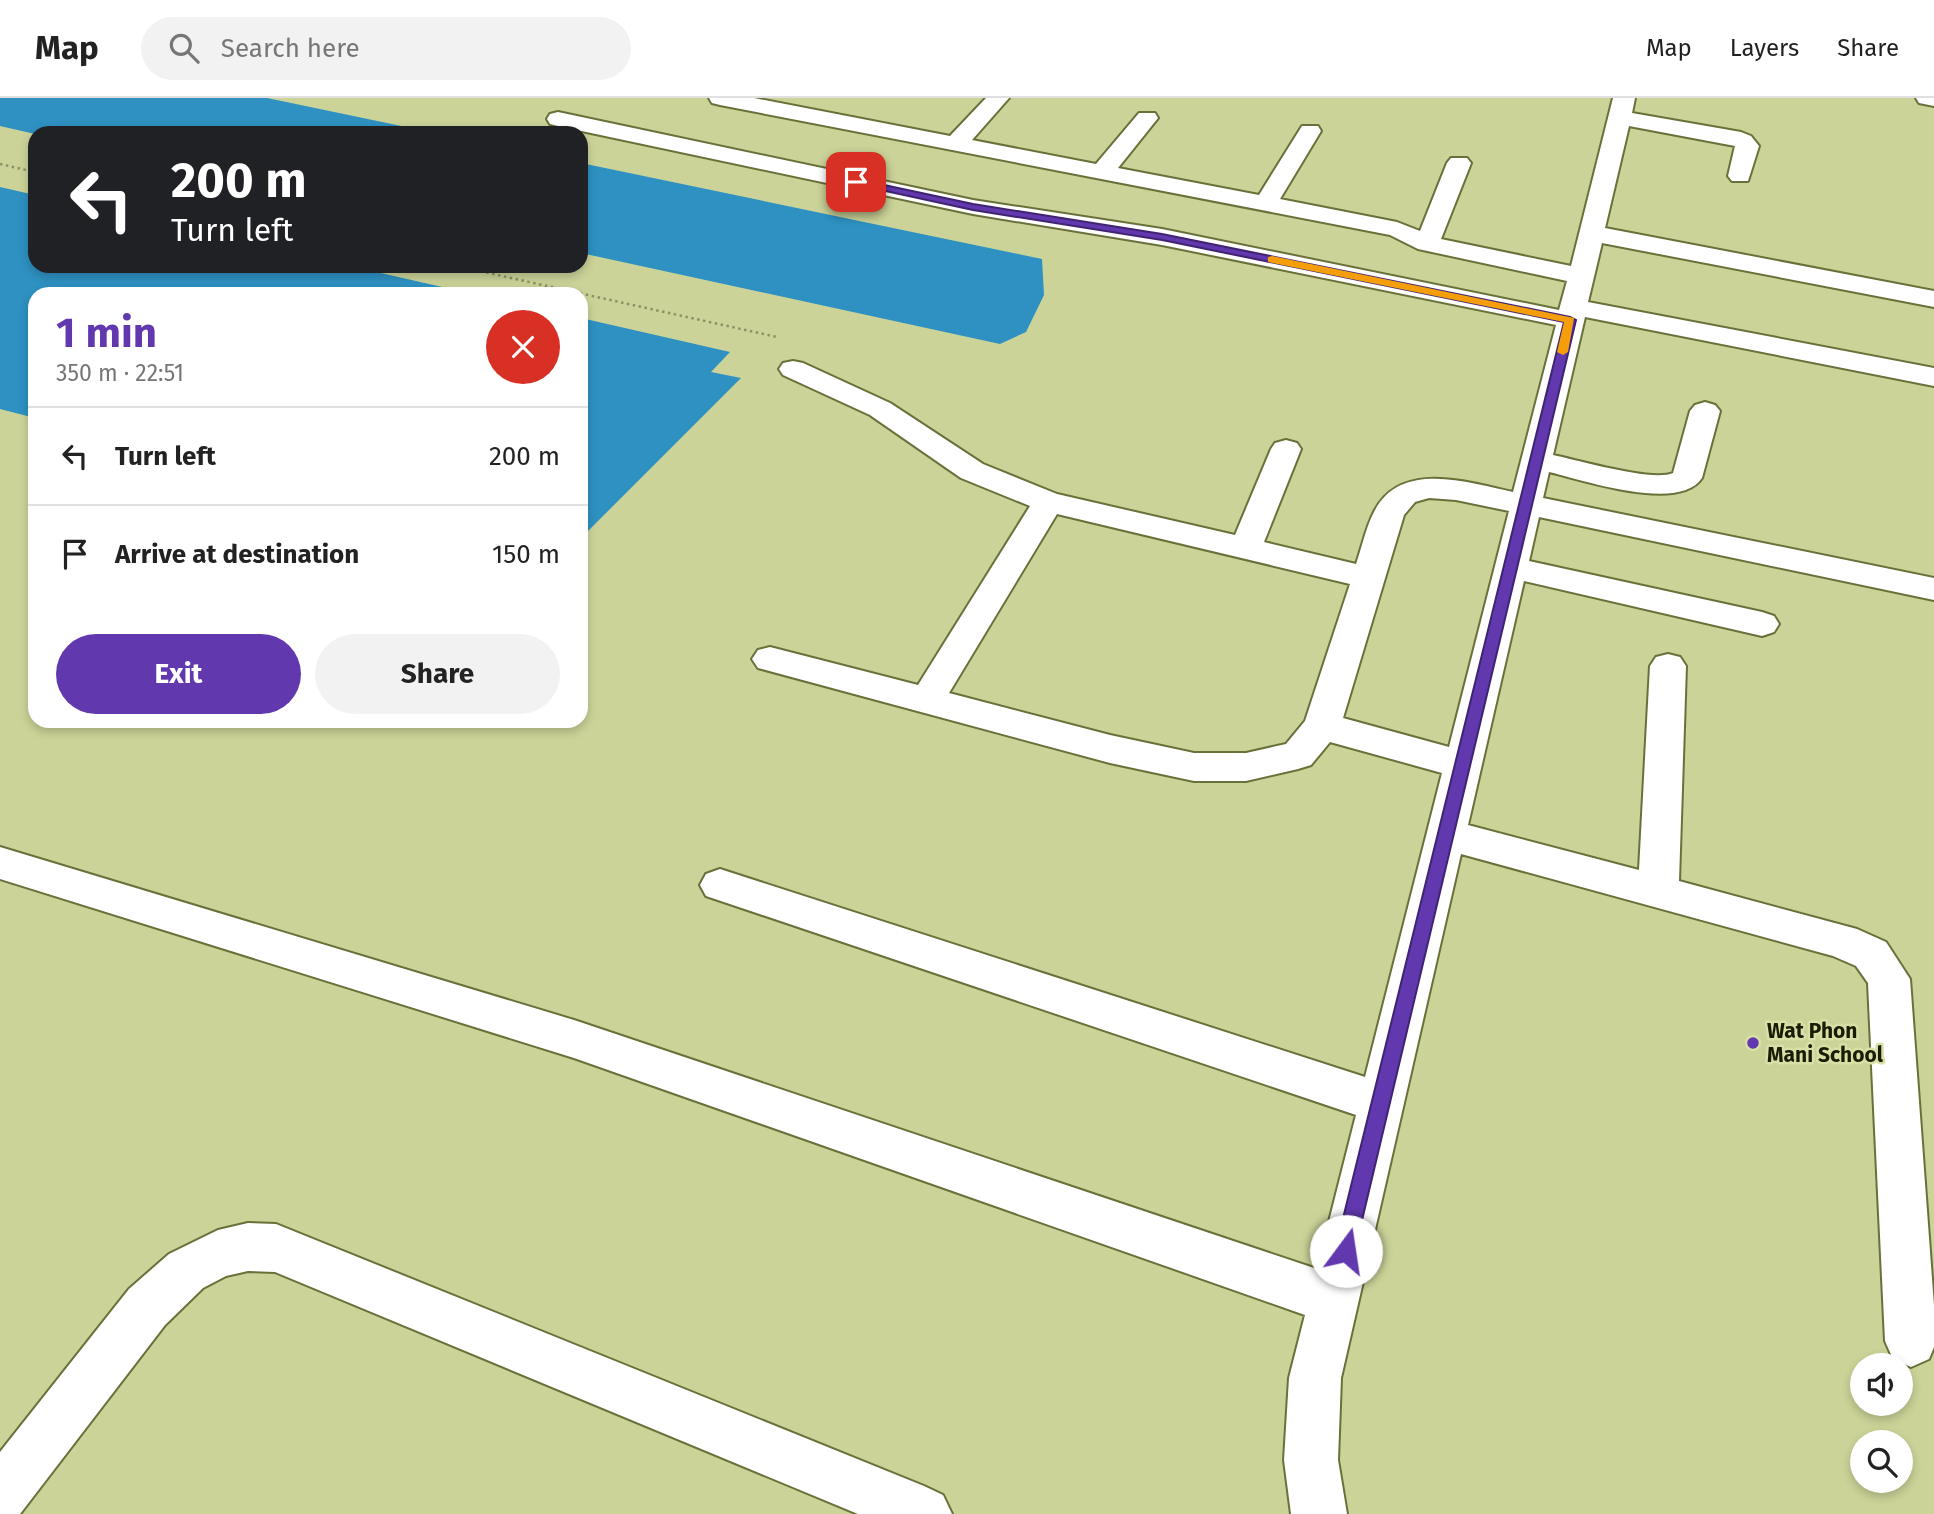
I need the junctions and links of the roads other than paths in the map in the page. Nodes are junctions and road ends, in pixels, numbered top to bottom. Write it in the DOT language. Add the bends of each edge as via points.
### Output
graph roads {
  1 [pos="720,98"];
  2 [pos="835,98"];
  3 [pos="998,98"];
  4 [pos="1927,98"];
  5 [pos="1934,99"];
  6 [pos="1621,107"];
  7 [pos="814,116"];
  8 [pos="1147,118"];
  9 [pos="558,119"];
  10 [pos="1310,131"];
  11 [pos="955,144"];
  12 [pos="1460,163"];
  13 [pos="1102,172"];
  14 [pos="1740,176"];
  15 [pos="1265,204"];
  16 [pos="1430,235"];
  17 [pos="1586,253"];
  18 [pos="1934,299"];
  19 [pos="1572,314"];
  20 [pos="793,369"];
  21 [pos="1934,377"];
  22 [pos="1705,411"];
  23 [pos="1286,449"];
  24 [pos="1536,460"];
  25 [pos="1048,502"];
  26 [pos="1526,503"];
  27 [pos="1245,549"];
  28 [pos="1512,568"];
  29 [pos="1367,577"];
  30 [pos="1934,589"];
  31 [pos="1762,624"];
  32 [pos="770,659"];
  33 [pos="1668,666"];
  34 [pos="928,699"];
  35 [pos="1322,726"];
  36 [pos="1463,765"];
  37 [pos="1447,835"];
  38 [pos="0,863"];
  39 [pos="720,885"];
  40 [pos="1658,891"];
  41 [pos="1382,1103"];
  42 [pos="1334,1300"];
  43 [pos="1911,1341"];
  44 [pos="0,1496"];
  45 [pos="923,1514"];
  46 [pos="1319,1514"];
  1 -- 7 [label="street"];
  2 -- 7 [label="street"];
  3 -- 11 [label="street"];
  4 -- 5 [label="street"];
  6 -- 14 [label="street" via="1743,141"];
  6 -- 17 [label="street"];
  7 -- 11 [label="street"];
  8 -- 13 [label="street"];
  9 -- 19 [label="street" via="973,207 1162,237"];
  10 -- 15 [label="street"];
  11 -- 13 [label="street"];
  12 -- 16 [label="street"];
  13 -- 15 [label="street"];
  15 -- 16 [label="street"];
  16 -- 17 [label="street"];
  16 -- 17 [label="street"];
  17 -- 18 [label="street"];
  17 -- 19 [label="street"];
  19 -- 21 [label="street"];
  19 -- 24 [label="street"];
  20 -- 25 [label="street" via="880,409 972,471"];
  22 -- 24 [label="street" via="1687,478 1671,485"];
  23 -- 27 [label="street"];
  24 -- 26 [label="street"];
  25 -- 27 [label="street"];
  25 -- 34 [label="street"];
  26 -- 28 [label="street"];
  26 -- 29 [label="street" via="1429,488 1404,495 1389,512"];
  26 -- 30 [label="street"];
  27 -- 29 [label="street"];
  28 -- 31 [label="street"];
  28 -- 36 [label="street"];
  29 -- 35 [label="street"];
  32 -- 34 [label="street"];
  33 -- 40 [label="street"];
  34 -- 35 [label="street" via="1194,767 1246,767 1298,755"];
  35 -- 36 [label="street"];
  36 -- 37 [label="street"];
  37 -- 40 [label="street"];
  37 -- 41 [label="street"];
  38 -- 42 [label="street" via="574,1039"];
  39 -- 41 [label="street"];
  40 -- 43 [label="street" via="1842,940 1871,954 1889,979"];
  41 -- 42 [label="street"];
  42 -- 46 [label="street" via="1315,1378 1311,1460"];
  44 -- 45 [label="street" via="147,1307 186,1271 218,1254 248,1247 276,1248"];
}
